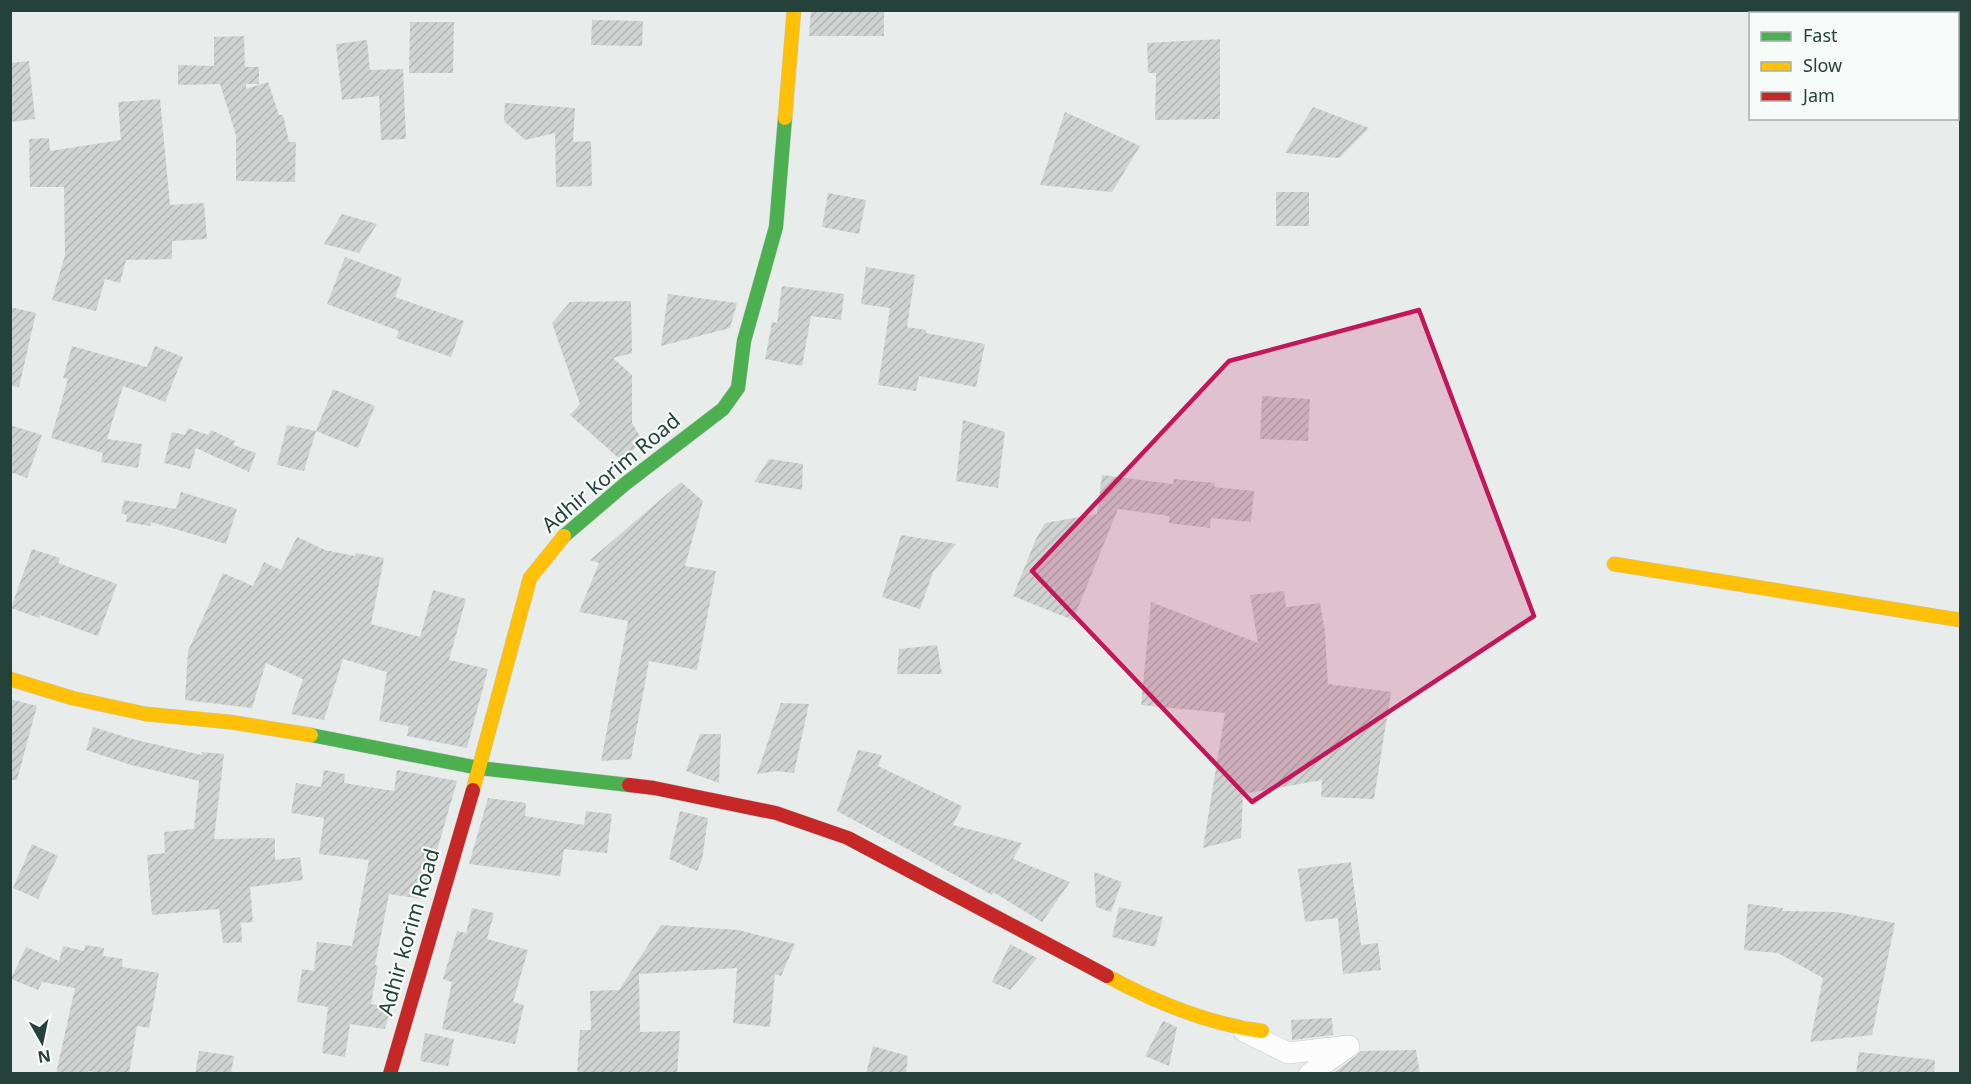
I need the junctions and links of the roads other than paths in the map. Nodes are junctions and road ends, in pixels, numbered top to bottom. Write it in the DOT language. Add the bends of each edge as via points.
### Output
graph roads {
  1 [pos="794,10"];
  2 [pos="1614,564"];
  3 [pos="1960,620"];
  4 [pos="10,679"];
  5 [pos="479,768"];
  6 [pos="1240,1029"];
  7 [pos="1262,1031"];
  8 [pos="390,1074"];
  9 [pos="1309,1074"];
  1 -- 5 [label="street, Adhir korim Road" via="776,227 744,341 738,388 723,410 624,484 562,537 530,578"];
  2 -- 3 [label="street"];
  4 -- 5 [label="street" via="146,714 230,722 342,740"];
  5 -- 6 [label="street" via="654,788 776,813 848,838 1116,981"];
  5 -- 8 [label="street, Adhir korim Road"];
  6 -- 7 [label="street"];
  6 -- 9 [label="street" via="1288,1053 1349,1046"];
}
